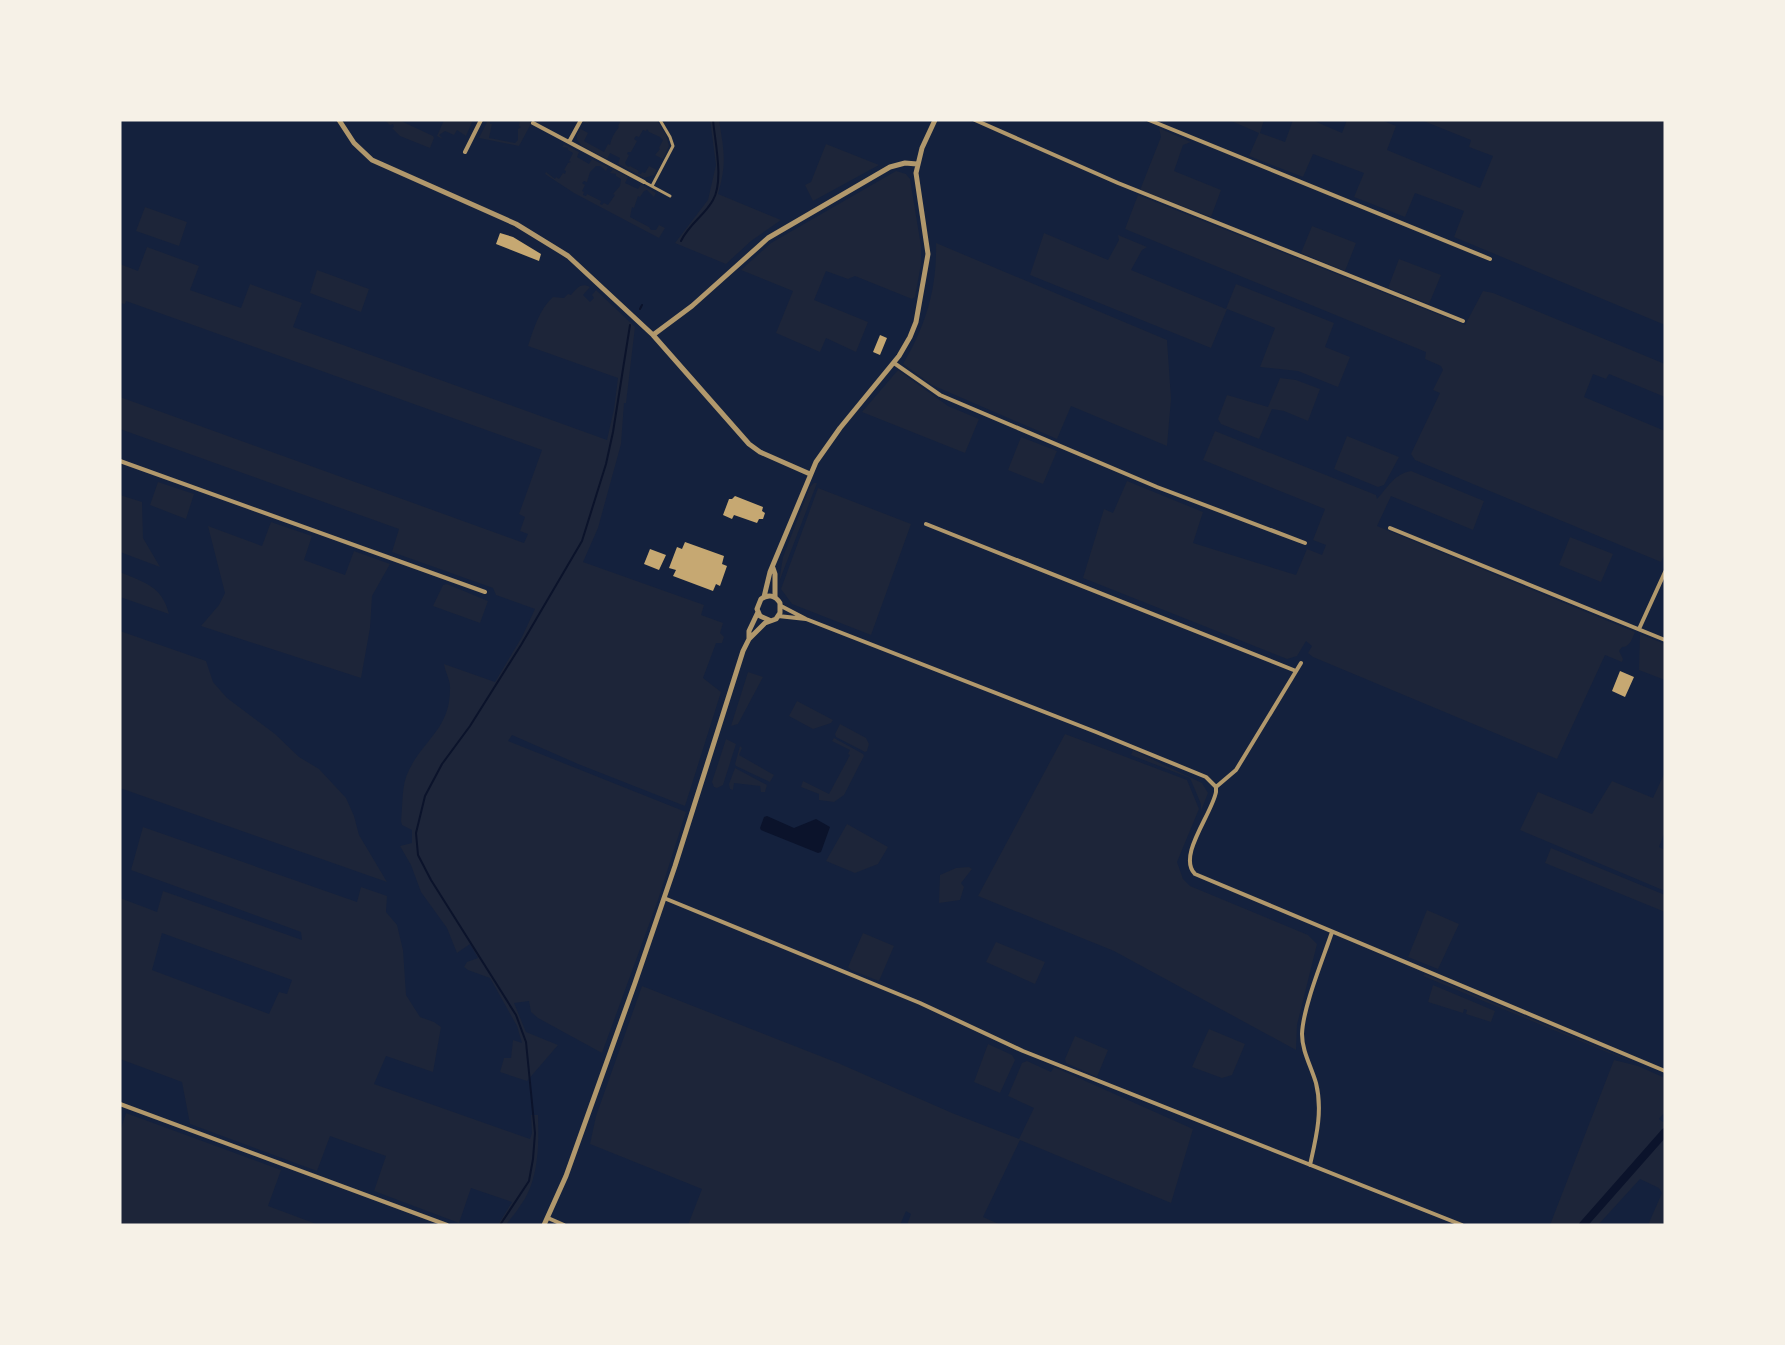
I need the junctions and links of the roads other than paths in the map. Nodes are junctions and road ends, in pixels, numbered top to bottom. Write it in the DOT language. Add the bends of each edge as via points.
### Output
graph roads {
  1 [pos="339,120"];
  2 [pos="481,120"];
  3 [pos="581,120"];
  4 [pos="660,120"];
  5 [pos="935,120"];
  6 [pos="975,120"];
  7 [pos="1149,120"];
  8 [pos="533,123"];
  9 [pos="569,142"];
  10 [pos="465,152"];
  11 [pos="917,164"];
  12 [pos="644,182"];
  13 [pos="652,186"];
  14 [pos="670,196"];
  15 [pos="1490,259"];
  16 [pos="1463,321"];
  17 [pos="653,335"];
  18 [pos="894,363"];
  19 [pos="120,461"];
  20 [pos="810,474"];
  21 [pos="926,524"];
  22 [pos="1390,528"];
  23 [pos="1305,543"];
  24 [pos="773,568"];
  25 [pos="1665,572"];
  26 [pos="485,592"];
  27 [pos="764,597"];
  28 [pos="775,597"];
  29 [pos="781,606"];
  30 [pos="758,612"];
  31 [pos="778,616"];
  32 [pos="806,619"];
  33 [pos="769,620"];
  34 [pos="1639,629"];
  35 [pos="749,639"];
  36 [pos="1665,640"];
  37 [pos="1301,663"];
  38 [pos="1296,671"];
  39 [pos="1216,787"];
  40 [pos="664,898"];
  41 [pos="1332,932"];
  42 [pos="1665,1071"];
  43 [pos="120,1104"];
  44 [pos="1310,1165"];
  45 [pos="548,1218"];
  46 [pos="447,1225"];
  47 [pos="544,1225"];
  48 [pos="564,1225"];
  49 [pos="1462,1225"];
  1 -- 17 [label="street" via="354,143 372,160 516,225 568,256"];
  2 -- 10 [label="street"];
  3 -- 9 [label="street"];
  4 -- 13 [label="street" via="673,146"];
  5 -- 11 [label="street"];
  6 -- 16 [label="street" via="1129,188"];
  7 -- 15 [label="street"];
  8 -- 9 [label="street"];
  9 -- 12 [label="street"];
  11 -- 17 [label="street" via="890,167 786,226"];
  11 -- 18 [label="street" via="916,184 927,234 928,263 916,321"];
  12 -- 13 [label="street"];
  13 -- 14 [label="street"];
  17 -- 20 [label="street" via="749,444"];
  18 -- 20 [label="street" via="840,428"];
  18 -- 23 [label="street" via="940,395 1157,487"];
  19 -- 26 [label="street"];
  20 -- 24 [label="street"];
  21 -- 38 [label="street"];
  22 -- 34 [label="street"];
  24 -- 27 [label="street"];
  24 -- 28 [label="street"];
  25 -- 34 [label="street"];
  27 -- 28 [label="street"];
  27 -- 30 [label="street"];
  28 -- 29 [label="street"];
  29 -- 31 [label="street"];
  29 -- 32 [label="street"];
  30 -- 33 [label="street"];
  30 -- 35 [label="street"];
  31 -- 32 [label="street"];
  31 -- 33 [label="street"];
  32 -- 39 [label="street" via="1132,746 1206,777"];
  33 -- 35 [label="street"];
  34 -- 36 [label="street"];
  35 -- 40 [label="street"];
  37 -- 38 [label="street"];
  38 -- 39 [label="street" via="1236,770"];
  39 -- 41 [label="street" via="1215,798 1190,851 1192,871"];
  40 -- 44 [label="street" via="920,1003 1023,1051"];
  40 -- 45 [label="street"];
  41 -- 42 [label="street"];
  41 -- 44 [label="street" via="1302,1034 1318,1096 1318,1125"];
  43 -- 46 [label="street"];
  44 -- 49 [label="street"];
  45 -- 47 [label="street"];
  45 -- 48 [label="street"];
}
